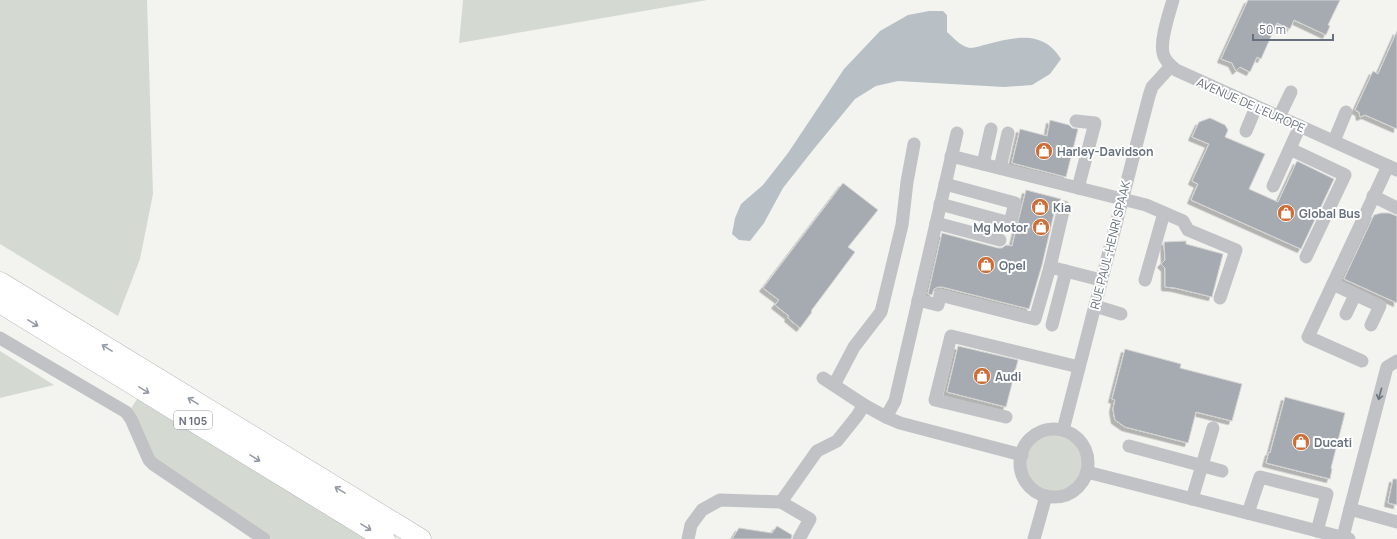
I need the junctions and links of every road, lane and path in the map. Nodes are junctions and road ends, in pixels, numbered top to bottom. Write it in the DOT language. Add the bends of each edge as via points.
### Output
graph roads {
  1 [pos="1173,0"];
  2 [pos="1170,66"];
  3 [pos="1290,92"];
  4 [pos="1256,107"];
  5 [pos="1346,112"];
  6 [pos="1279,117"];
  7 [pos="1076,121"];
  8 [pos="1300,126"];
  9 [pos="991,128"];
  10 [pos="1246,131"];
  11 [pos="957,133"];
  12 [pos="1008,133"];
  13 [pos="1334,142"];
  14 [pos="914,144"];
  15 [pos="1290,149"];
  16 [pos="951,156"];
  17 [pos="983,164"];
  18 [pos="1000,168"];
  19 [pos="1392,168"];
  20 [pos="945,184"];
  21 [pos="1273,186"];
  22 [pos="1078,188"];
  23 [pos="1373,196"];
  24 [pos="1122,199"];
  25 [pos="940,204"];
  26 [pos="1064,207"];
  27 [pos="1397,208"];
  28 [pos="1164,213"];
  29 [pos="936,223"];
  30 [pos="1000,240"];
  31 [pos="1306,257"];
  32 [pos="1050,267"];
  33 [pos="1066,271"];
  34 [pos="1101,280"];
  35 [pos="1145,280"];
  36 [pos="0,282"];
  37 [pos="1333,284"];
  38 [pos="1355,295"];
  39 [pos="1220,298"];
  40 [pos="918,300"];
  41 [pos="0,303"];
  42 [pos="1095,306"];
  43 [pos="1121,314"];
  44 [pos="1346,314"];
  45 [pos="1052,325"];
  46 [pos="1371,325"];
  47 [pos="0,338"];
  48 [pos="1362,361"];
  49 [pos="1397,361"];
  50 [pos="1079,367"];
  51 [pos="864,405"];
  52 [pos="886,417"];
  53 [pos="1006,418"];
  54 [pos="1213,428"];
  55 [pos="1063,430"];
  56 [pos="1128,446"];
  57 [pos="1022,455"];
  58 [pos="1202,465"];
  59 [pos="1222,471"];
  60 [pos="1087,472"];
  61 [pos="1046,496"];
  62 [pos="1192,499"];
  63 [pos="781,502"];
  64 [pos="1350,509"];
  65 [pos="1248,513"];
  66 [pos="1397,522"];
  67 [pos="1317,531"];
  68 [pos="1339,537"];
  69 [pos="264,539"];
  70 [pos="386,539"];
  71 [pos="421,539"];
  72 [pos="688,539"];
  73 [pos="799,539"];
  74 [pos="1035,539"];
  1 -- 2 [label="street" via="1163,44 1163,54"];
  2 -- 4 [label="street, AVENUE DE L'EUROPE" via="1181,74"];
  2 -- 24 [label="street, RUE PAUL-HENRI SPAAK" via="1152,87"];
  3 -- 6 [label="street"];
  4 -- 6 [label="street, AVENUE DE L'EUROPE"];
  4 -- 10 [label="street"];
  5 -- 13 [label="street"];
  6 -- 8 [label="street, AVENUE DE L'EUROPE"];
  7 -- 22 [label="street" via="1095,123"];
  8 -- 13 [label="street, AVENUE DE L'EUROPE"];
  8 -- 15 [label="street"];
  9 -- 17 [label="street"];
  11 -- 16 [label="street"];
  12 -- 18 [label="street"];
  13 -- 19 [label="street, AVENUE DE L'EUROPE"];
  14 -- 51 [label="street" via="902,225 881,312 829,382"];
  15 -- 21 [label="street"];
  15 -- 31 [label="street" via="1345,175"];
  16 -- 17 [label="street"];
  16 -- 20 [label="street"];
  17 -- 18 [label="street"];
  18 -- 22 [label="street"];
  19 -- 23 [label="street"];
  20 -- 25 [label="street"];
  20 -- 25 [label="street" via="1015,203 1010,223"];
  22 -- 24 [label="street"];
  23 -- 27 [label="street"];
  23 -- 37 [label="street"];
  24 -- 28 [label="street"];
  24 -- 34 [label="street, RUE PAUL-HENRI SPAAK"];
  25 -- 29 [label="street"];
  26 -- 32 [label="street"];
  28 -- 35 [label="street"];
  28 -- 39 [label="street" via="1183,221 1188,230 1236,250"];
  29 -- 30 [label="street"];
  29 -- 40 [label="street"];
  32 -- 33 [label="street"];
  32 -- 40 [label="street" via="1035,319 940,295 938,305"];
  33 -- 34 [label="street"];
  33 -- 45 [label="street"];
  34 -- 42 [label="street, RUE PAUL-HENRI SPAAK"];
  71 -- 36 [label="highway, N 105, one-way"];
  37 -- 38 [label="street"];
  37 -- 48 [label="street" via="1308,337"];
  38 -- 44 [label="street"];
  38 -- 46 [label="street" via="1380,306"];
  40 -- 52 [label="street" via="894,401"];
  41 -- 70 [label="highway, N 105, one-way"];
  42 -- 43 [label="street"];
  42 -- 50 [label="street, RUE PAUL-HENRI SPAAK"];
  47 -- 69 [label="street" via="126,412 153,464"];
  49 -- 64 [label="street, one-way" via="1387,367"];
  50 -- 53 [label="street" via="951,336 935,400"];
  50 -- 55 [label="street, RUE PAUL-HENRI SPAAK"];
  51 -- 52 [label="street"];
  51 -- 63 [label="street" via="837,441 817,451"];
  52 -- 57 [label="street" via="900,423"];
  54 -- 58 [label="street"];
  55 -- 57 [label="street" via="1042,432 1033,437"];
  55 -- 60 [label="street" via="1081,442 1088,461"];
  56 -- 58 [label="street"];
  57 -- 61 [label="street" via="1021,467 1024,478 1031,488"];
  58 -- 59 [label="street"];
  58 -- 62 [label="street"];
  60 -- 61 [label="street" via="1082,483 1074,491 1063,496"];
  60 -- 62 [label="street"];
  61 -- 74 [label="street"];
  62 -- 65 [label="street"];
  63 -- 72 [label="street" via="720,500 702,510 691,525"];
  63 -- 73 [label="street" via="810,519"];
  64 -- 66 [label="street"];
  64 -- 68 [label="street"];
  65 -- 67 [label="street"];
  65 -- 67 [label="street" via="1260,477 1327,494"];
  67 -- 68 [label="street"];
}
